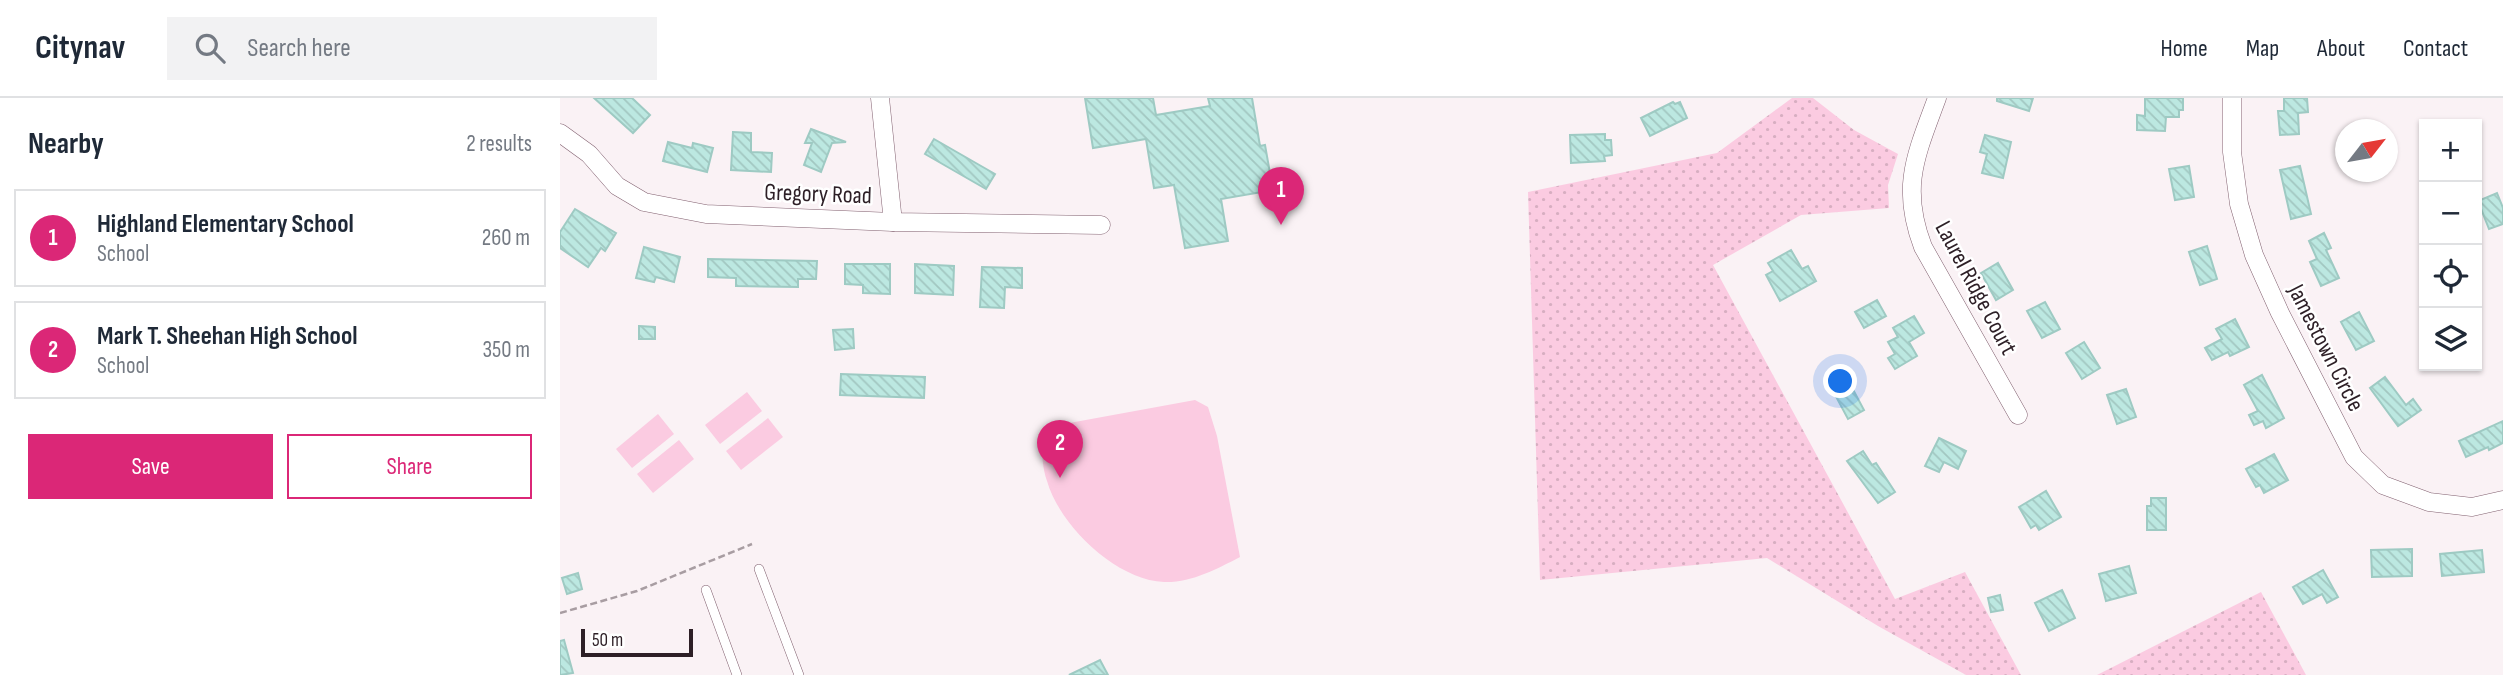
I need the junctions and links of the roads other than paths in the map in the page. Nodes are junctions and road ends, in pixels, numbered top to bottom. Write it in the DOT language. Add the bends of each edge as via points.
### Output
graph roads {
  1 [pos="880,98"];
  2 [pos="1937,98"];
  3 [pos="2232,98"];
  4 [pos="560,133"];
  5 [pos="892,222"];
  6 [pos="1101,225"];
  7 [pos="2018,415"];
  8 [pos="2503,500"];
  9 [pos="759,569"];
  10 [pos="706,590"];
  11 [pos="737,675"];
  12 [pos="799,675"];
  1 -- 5 [label="street"];
  2 -- 7 [label="street, Laurel Ridge Court" via="1914,160 1910,190 1914,223 1923,247"];
  3 -- 8 [label="street, Jamestown Circle" via="2232,152 2239,204 2254,255 2354,457 2383,485 2428,502 2472,507"];
  4 -- 5 [label="street, Gregory Road" via="589,154 617,186 644,202 706,215"];
  5 -- 6 [label="street, Gregory Road"];
  9 -- 12 [label="lane"];
  10 -- 11 [label="lane"];
}
